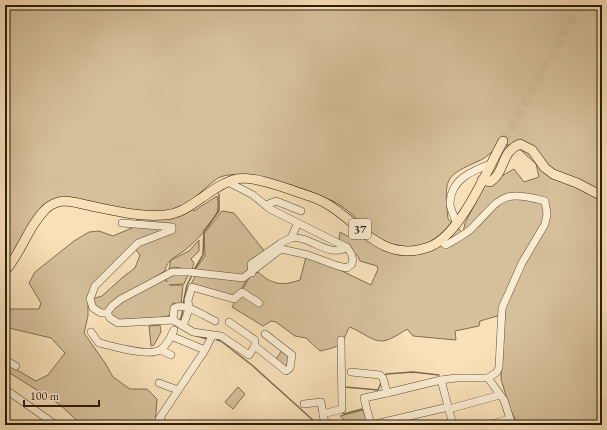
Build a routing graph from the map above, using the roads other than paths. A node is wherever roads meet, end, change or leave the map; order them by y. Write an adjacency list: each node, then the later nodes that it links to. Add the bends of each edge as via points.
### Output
1 (503, 141): 2 (main road, 37)
2 (490, 164): 3 (main road, 37); 9 (street, via 470,171 454,189 450,203)
3 (482, 180): 5 (main road, via 490,182 496,179 508,151 520,144 532,150 545,168 553,174); 9 (main road, 37)
4 (228, 182): 6 (street, via 253,195); 12 (main road, 37, via 248,179 324,202 372,240 394,250 416,250); 14 (main road, 37, via 185,210 166,215 138,215 72,202 58,202 39,217 15,260)
5 (602, 196)
6 (266, 206): 7 (street, via 276,201); 13 (street)
7 (301, 211)
8 (122, 223): 18 (street, via 172,227 172,230 138,244 95,286 90,299 92,308)
9 (457, 224): 12 (main road, 37)
10 (296, 227): 11 (street)
11 (291, 238): 13 (street, via 299,237 333,251 342,251); 15 (street, via 251,264)
12 (440, 240): 34 (street, via 446,245 471,229 492,205 506,196 525,196 545,201 545,224 522,263 502,308 499,366 497,372)
13 (347, 247): 15 (street, via 354,258 347,268 308,254 281,249)
14 (5, 271)
15 (252, 273): 18 (street, via 243,278 177,270 121,299)
16 (259, 303): 17 (street, via 242,292 234,299 192,287)
17 (188, 308): 19 (street, via 174,308); 20 (street); 22 (street)
18 (107, 313): 19 (street, via 118,323)
19 (172, 320): 22 (street)
20 (215, 321)
21 (229, 322): 27 (street, via 255,340)
22 (183, 326): 25 (street, via 194,332)
23 (91, 332): 28 (street, via 99,343 151,353)
24 (265, 334): 27 (street, via 292,355 290,368 286,371)
25 (212, 336): 27 (street, via 221,336 249,355); 29 (street)
26 (341, 340): 43 (street, via 342,409)
27 (255, 346)
28 (161, 350): 29 (street, via 172,333); 30 (street)
29 (205, 350): 37 (street)
30 (171, 355)
31 (5, 360): 32 (street)
32 (16, 366)
33 (351, 372): 39 (street, via 380,375)
34 (488, 378): 35 (street); 40 (street)
35 (441, 380): 39 (street); 42 (street)
36 (159, 383): 37 (street)
37 (178, 390): 45 (street)
38 (6, 392): 48 (street)
39 (387, 393): 50 (street, via 364,398)
40 (500, 395): 42 (street); 46 (street)
41 (304, 404): 43 (street, via 321,402)
42 (448, 408): 50 (street); 51 (street)
43 (325, 421)
44 (5, 422): 47 (street)
45 (159, 422): 49 (street)
46 (511, 422): 52 (street)
47 (10, 425)
48 (56, 425)
49 (166, 425)
50 (371, 425)
51 (453, 425)
52 (488, 425)

